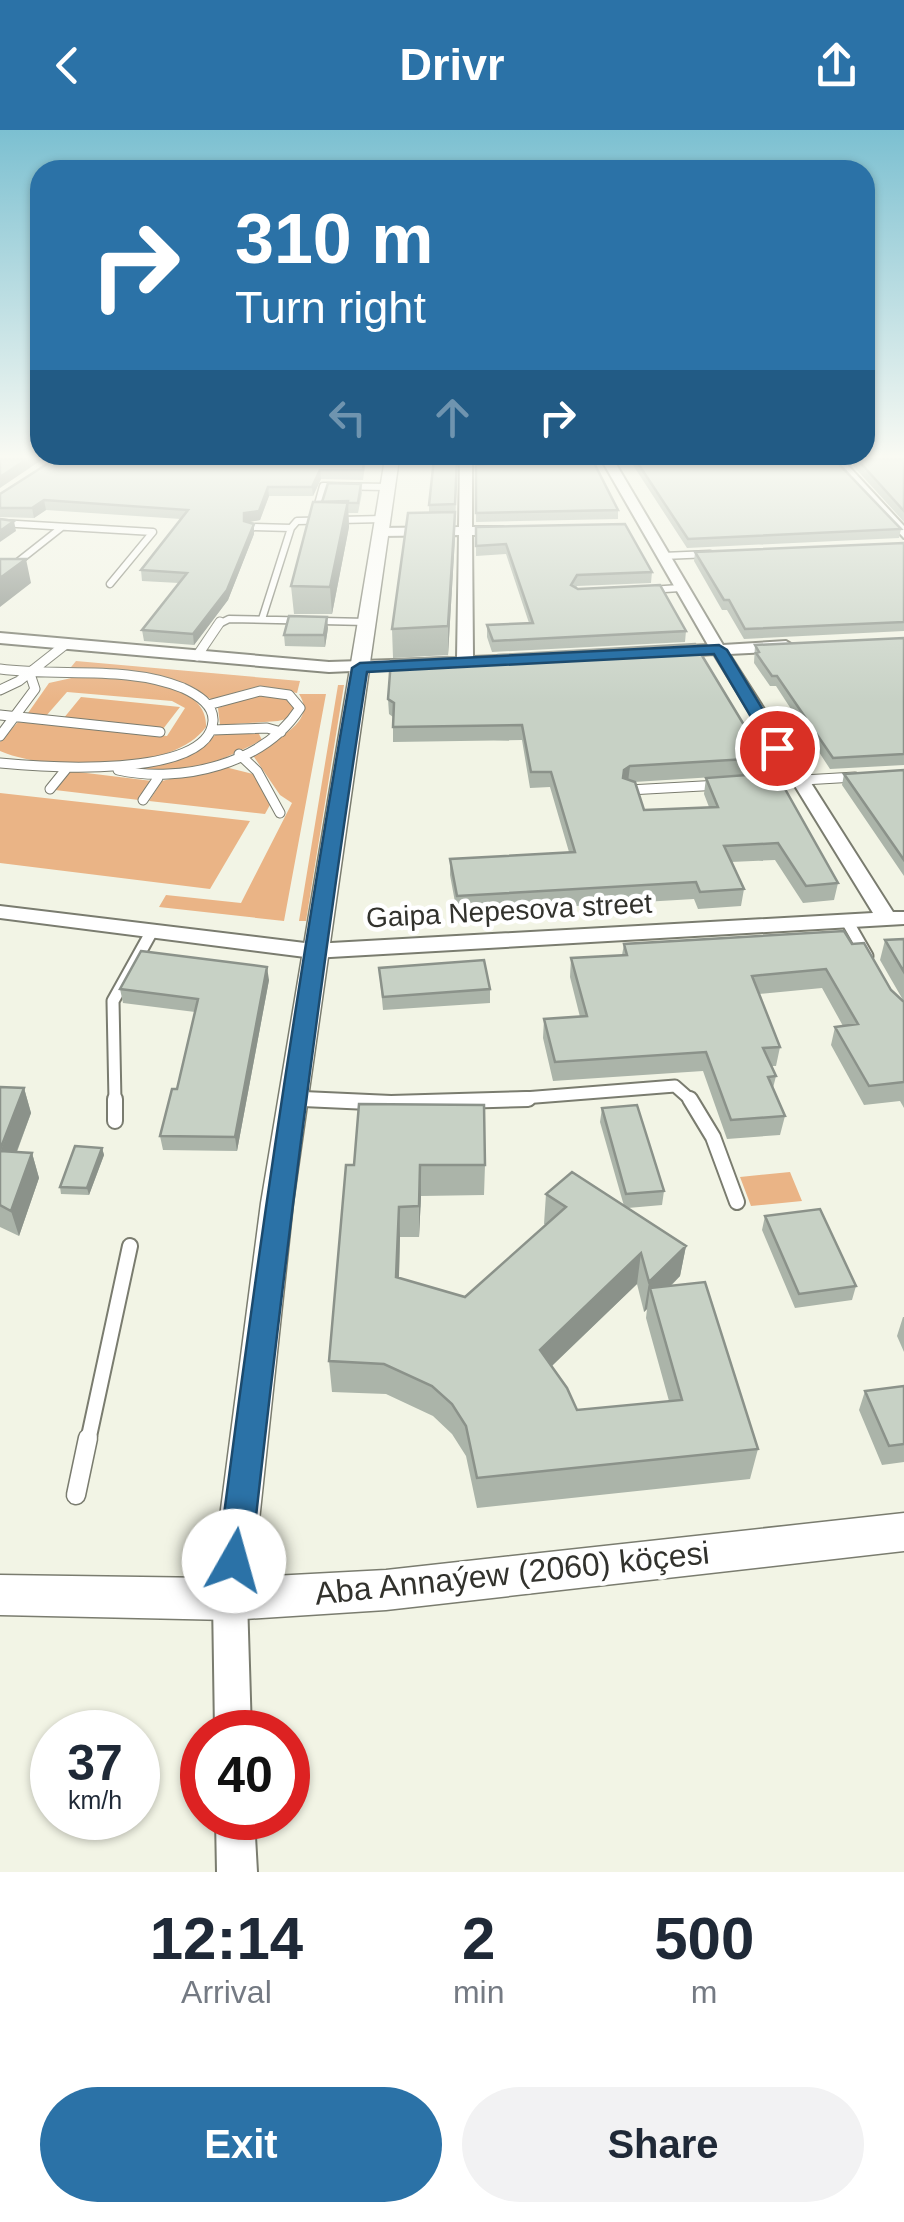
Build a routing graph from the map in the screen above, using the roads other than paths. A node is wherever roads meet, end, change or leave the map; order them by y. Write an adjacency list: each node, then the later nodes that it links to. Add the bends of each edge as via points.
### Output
1 (45, 540): 9 (lane)
2 (145, 540): 10 (lane)
3 (286, 540): 13 (lane)
4 (380, 540): 14 (street)
5 (464, 540): 22 (street)
6 (650, 540): 8 (street)
7 (719, 554): 8 (lane)
8 (663, 556): 11 (street)
9 (0, 576)
10 (110, 584)
11 (680, 588): 12 (lane); 18 (street)
12 (646, 590)
13 (262, 619): 14 (lane); 20 (lane, via 218,623)
14 (367, 622): 23 (street)
15 (0, 638): 16 (street)
16 (66, 644): 20 (street); 25 (lane)
17 (812, 644): 18 (street)
18 (719, 650): 19 (street); 40 (street)
19 (641, 654)
20 (197, 656): 23 (street)
21 (543, 659): 22 (street)
22 (465, 663): 23 (street)
23 (360, 668): 51 (street)
24 (0, 669): 25 (lane)
25 (30, 674): 26 (lane); 27 (lane, via 142,676 187,690); 29 (lane, via 36,689)
26 (0, 687)
27 (208, 705): 30 (lane); 32 (lane, via 260,691 290,694 300,708)
28 (0, 716): 29 (lane)
29 (16, 717): 31 (lane); 33 (lane)
30 (212, 730): 32 (lane); 37 (lane, via 187,750)
31 (160, 732)
32 (281, 732): 34 (lane)
33 (0, 736)
34 (240, 754): 39 (lane); 46 (lane)
35 (0, 763): 36 (lane)
36 (66, 768): 37 (lane); 43 (lane)
37 (114, 768): 39 (lane)
38 (873, 775): 40 (lane)
39 (158, 778): 45 (lane)
40 (796, 780): 41 (lane); 48 (street)
41 (759, 782)
42 (741, 783): 44 (lane)
43 (50, 789)
44 (630, 790)
45 (143, 800)
46 (280, 813)
47 (0, 912): 50 (street, Gaipa Nepesova street)
48 (895, 919): 49 (street, Gaipa Nepesova street)
49 (847, 922): 51 (street, Gaipa Nepesova street); 52 (lane)
50 (152, 931): 51 (street, Gaipa Nepesova street); 54 (lane, via 113,1002)
51 (313, 951): 53 (street)
52 (875, 971)
53 (292, 1097): 55 (lane, via 381,1104 674,1086 688,1092 702,1115); 60 (street)
54 (115, 1121)
55 (737, 1202)
56 (130, 1246): 57 (lane)
57 (76, 1495)
58 (904, 1532): 60 (street, Aba Annaýew (2060) köçesi, via 386,1590)
59 (0, 1595): 60 (street, Aba Annaýew (2060) köçesi)
60 (230, 1599): 61 (street)
61 (233, 1710)
62 (236, 1840): 63 (street)
63 (237, 1872)

